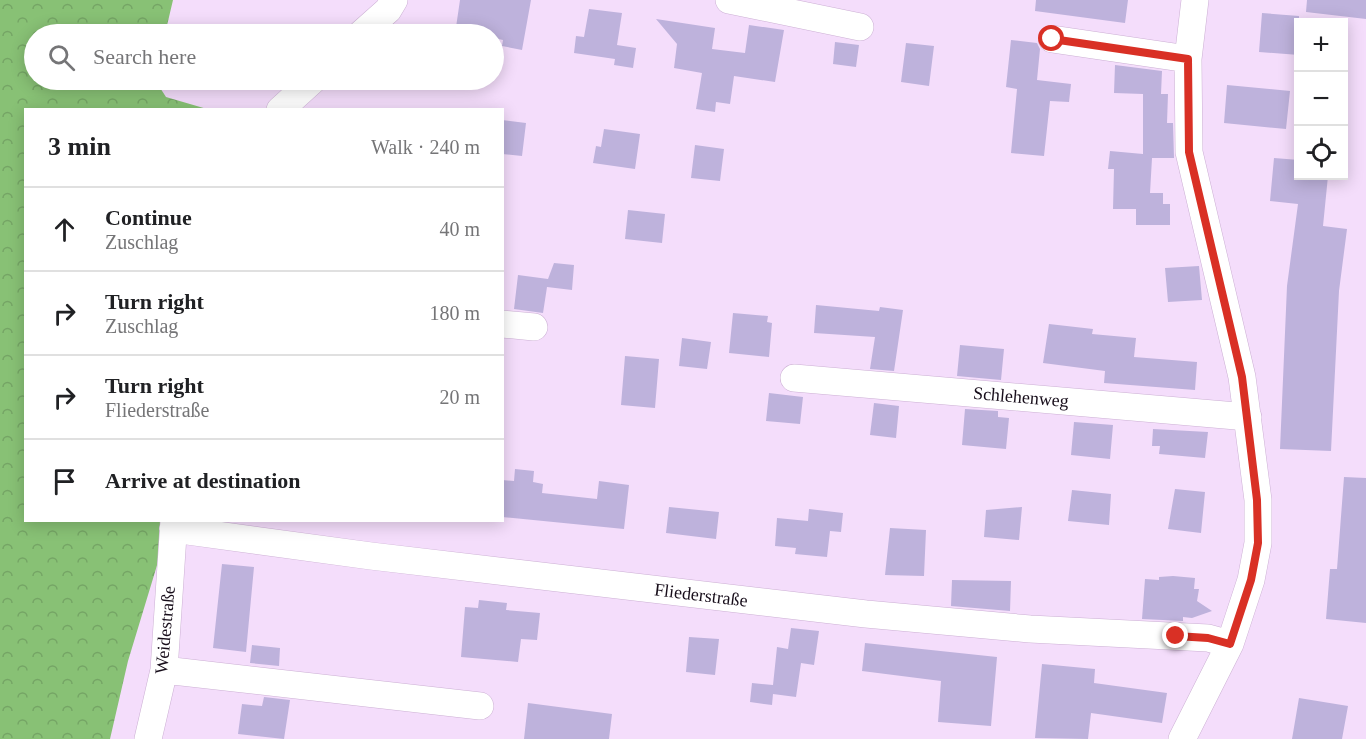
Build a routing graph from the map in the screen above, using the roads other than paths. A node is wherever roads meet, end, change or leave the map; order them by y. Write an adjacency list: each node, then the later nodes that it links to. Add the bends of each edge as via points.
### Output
1 (394, 0): 4 (street)
2 (729, 0): 5 (street)
3 (1195, 0): 7 (street)
4 (372, 24)
5 (860, 27)
6 (1052, 39): 7 (street)
7 (1188, 59): 13 (street, via 1189,152 1219,271)
8 (302, 90): 9 (street)
9 (282, 108)
10 (504, 324): 11 (street)
11 (534, 327)
12 (794, 378): 13 (street, Schlehenweg)
13 (1248, 417): 15 (street, via 1258,543 1251,580)
14 (174, 525): 15 (street, Fliederstraße, via 371,556 866,614 1030,629 1208,638); 16 (street, Weidestraße)
15 (1230, 644): 19 (street)
16 (164, 670): 17 (street); 18 (street, Weidestraße)
17 (480, 706)
18 (148, 739)
19 (1182, 739)

